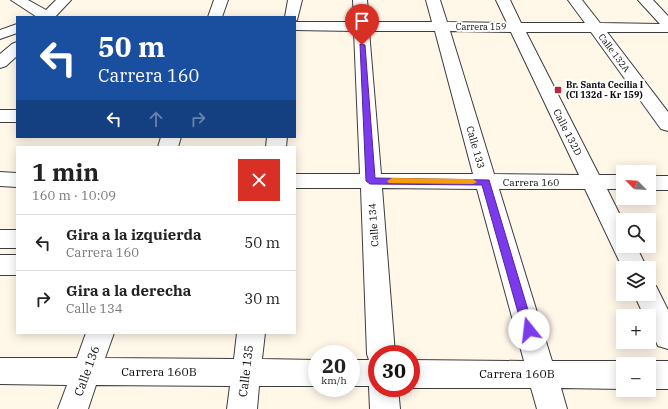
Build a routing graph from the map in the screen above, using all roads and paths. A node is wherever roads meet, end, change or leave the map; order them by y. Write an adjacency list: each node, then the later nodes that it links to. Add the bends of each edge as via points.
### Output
1 (18, 0): 10 (street)
2 (64, 0): 11 (street)
3 (221, 0): 12 (street)
4 (295, 0): 13 (street)
5 (360, 0): 16 (street, Calle 134)
6 (434, 0): 17 (street, Calle 133)
7 (502, 0): 19 (street, Calle 132D)
8 (575, 0): 20 (street, Calle 132A)
9 (645, 0): 14 (street)
10 (45, 16)
11 (48, 16)
12 (215, 16)
13 (292, 16)
14 (668, 24)
15 (296, 26): 16 (street, Carrera 159)
16 (361, 26): 17 (street, Carrera 159); 32 (street, Calle 134)
17 (441, 27): 19 (street, Carrera 159); 33 (street, Calle 133)
18 (16, 28): 22 (street)
19 (516, 28): 20 (street, Carrera 159); 34 (street, Calle 132D)
20 (595, 28): 21 (street, Carrera 159); 28 (street, Calle 132A)
21 (668, 28)
22 (0, 35)
23 (16, 48): 24 (street)
24 (0, 64): 25 (street)
25 (16, 65)
26 (0, 116): 27 (street)
27 (16, 116)
28 (668, 125)
29 (0, 180): 30 (street)
30 (16, 180)
31 (296, 181): 32 (street, Carrera 160)
32 (370, 181): 33 (street, Carrera 160); 47 (street, Calle 134)
33 (486, 182): 34 (street, Carrera 160); 53 (street, Calle 133)
34 (593, 182): 35 (street, Carrera 160); 38 (street, Calle 132D)
35 (616, 182)
36 (656, 183): 37 (street)
37 (668, 183)
38 (616, 229)
39 (0, 239): 40 (street)
40 (16, 239)
41 (0, 265): 42 (street)
42 (16, 265)
43 (650, 301): 46 (street)
44 (100, 334): 49 (street, Calle 136)
45 (251, 334): 50 (street, Calle 135)
46 (668, 337)
47 (380, 345)
48 (0, 371): 49 (street, Carrera 160B)
49 (86, 372): 50 (street, Carrera 160B); 58 (street, Calle 136)
50 (246, 373): 51 (street, Carrera 160B); 59 (street, Calle 135)
51 (308, 373)
52 (420, 374): 53 (street, Carrera 160B)
53 (542, 374): 54 (street, Carrera 160B); 61 (street, Calle 133)
54 (616, 375)
55 (656, 375): 56 (street)
56 (668, 375)
57 (384, 397): 60 (street)
58 (73, 409)
59 (242, 409)
60 (385, 409)
61 (552, 409)

